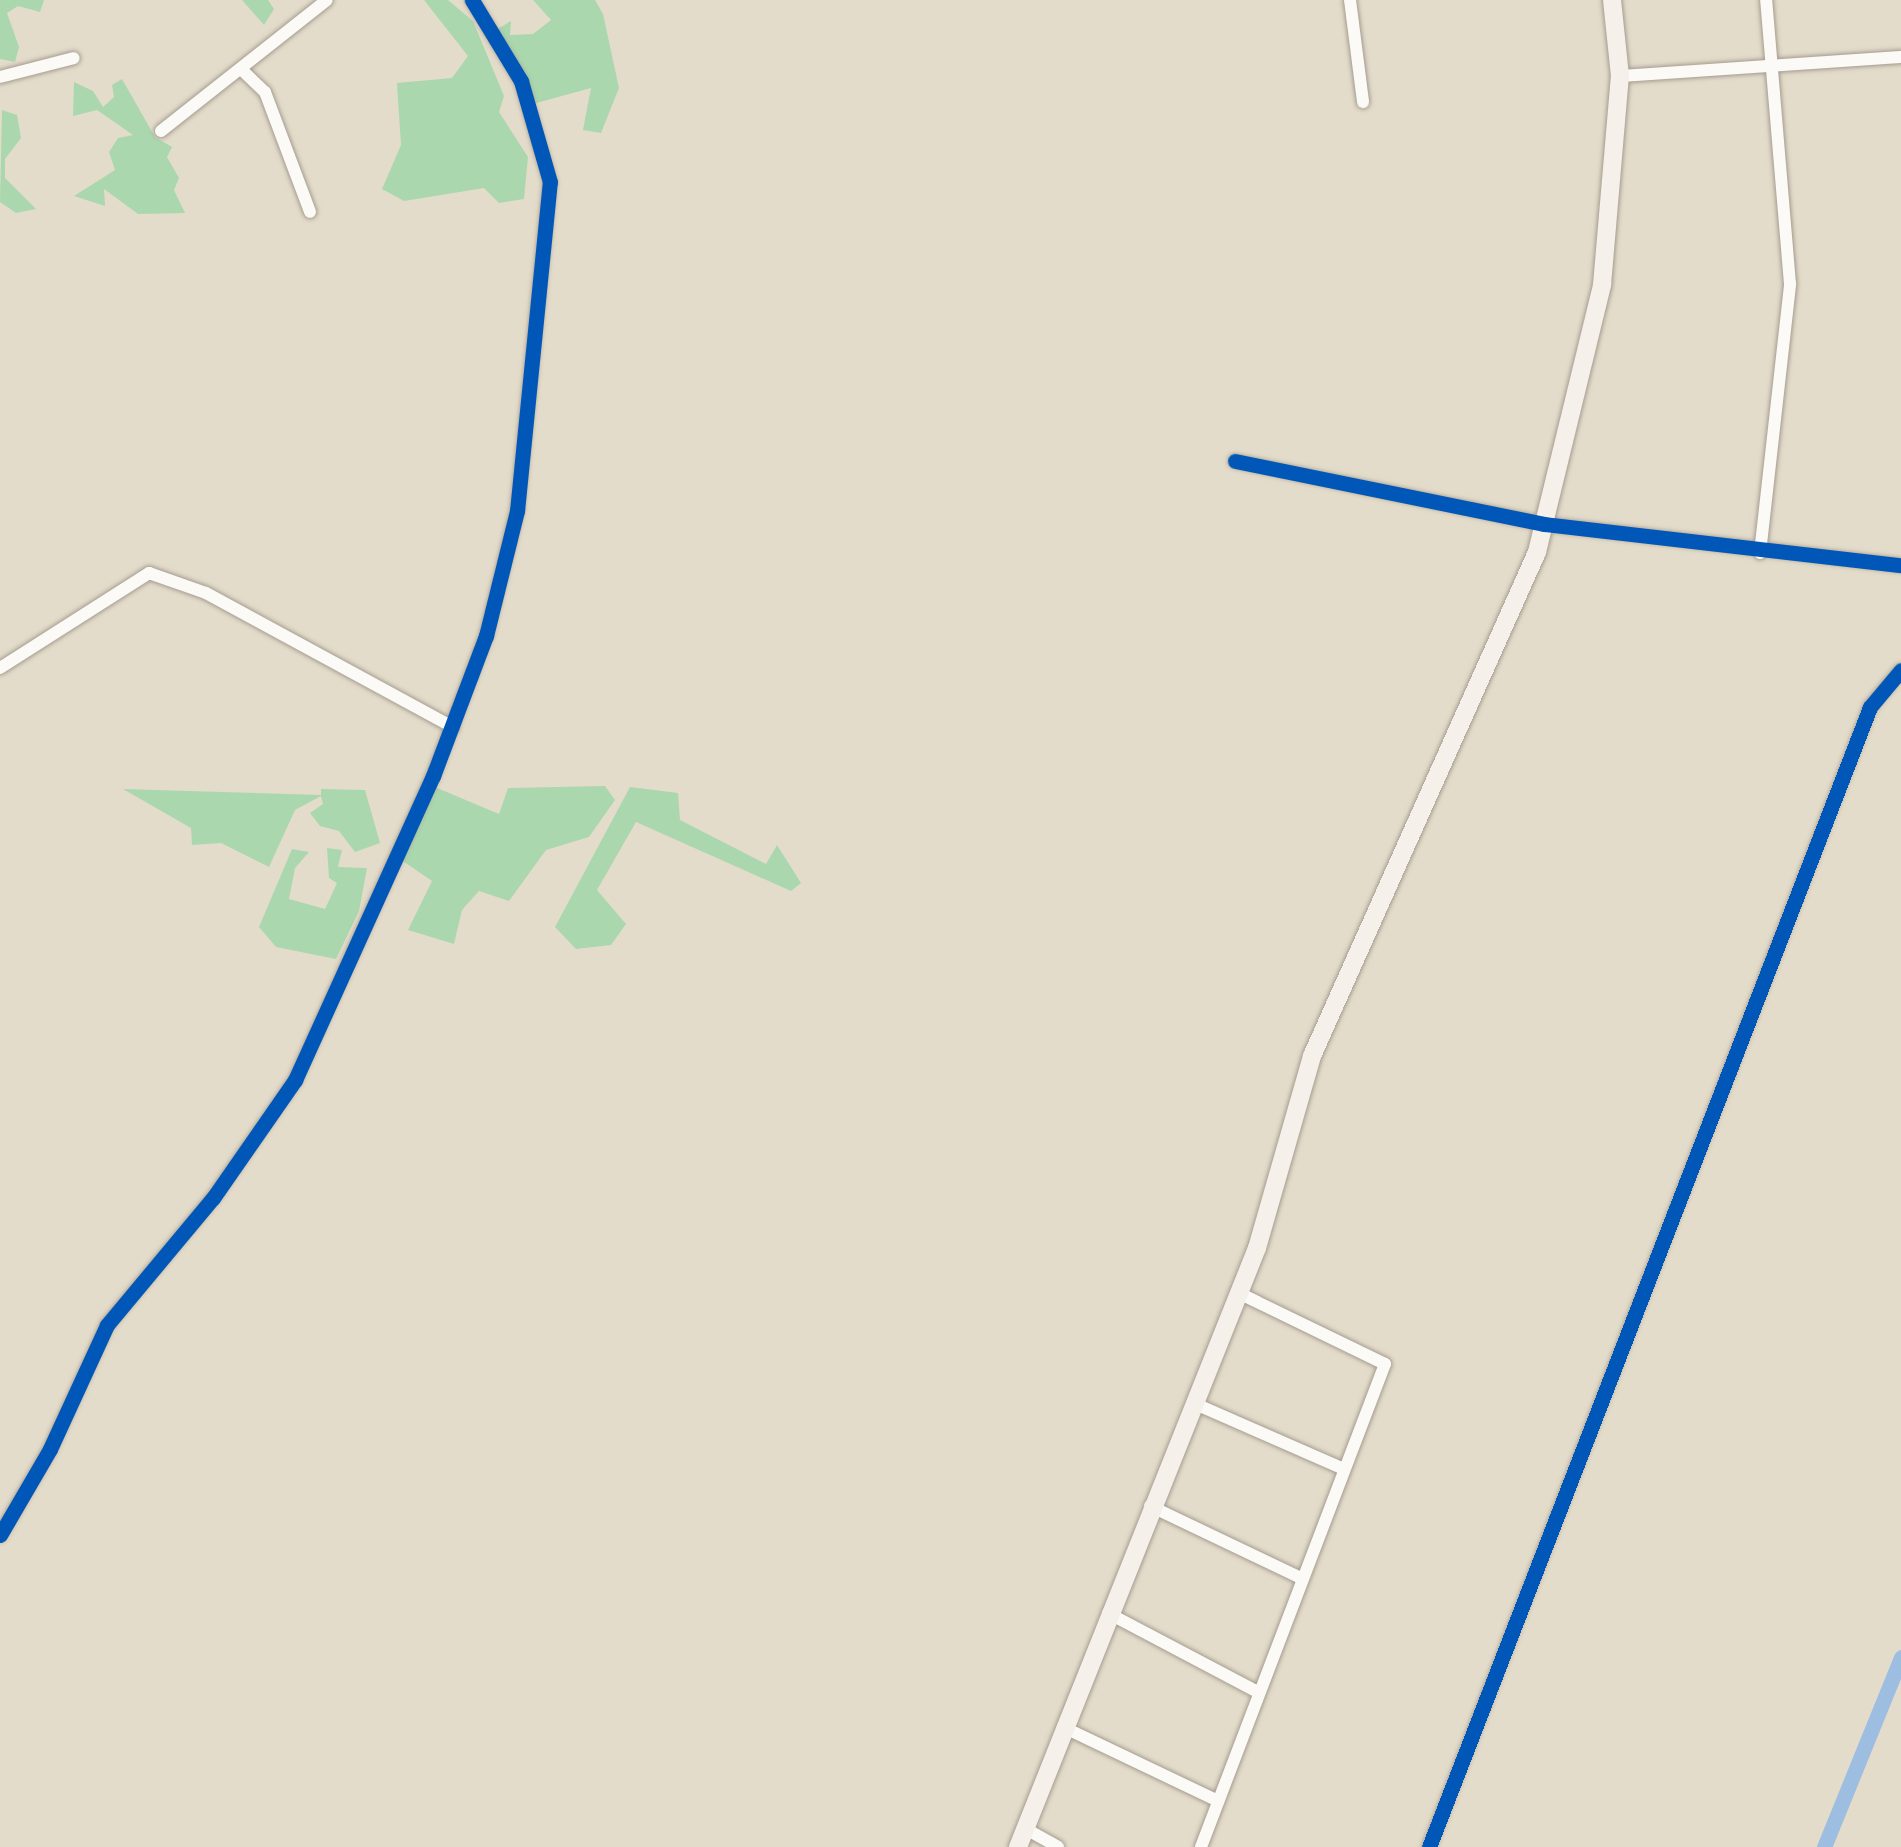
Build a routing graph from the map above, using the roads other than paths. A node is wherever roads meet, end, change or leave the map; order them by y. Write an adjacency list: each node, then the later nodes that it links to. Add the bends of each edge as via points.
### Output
1 (327, 0): 9 (street)
2 (472, 0): 21 (street, via 520,81 546,166 550,212 517,511 492,617)
3 (1350, 0): 12 (street)
4 (1612, 0): 11 (main road)
5 (1766, 0): 8 (street)
6 (1901, 57): 8 (street)
7 (74, 58): 10 (street)
8 (1773, 66): 11 (street); 17 (street, via 1790,284)
9 (242, 70): 13 (street); 14 (street, via 264,92)
10 (0, 76)
11 (1620, 76): 16 (main road, via 1602,286)
12 (1363, 102)
13 (160, 130)
14 (310, 212)
15 (1236, 460): 16 (street)
16 (1544, 524): 17 (street); 22 (main road, via 1312,1056)
17 (1760, 553): 18 (street)
18 (1901, 565)
19 (0, 668): 21 (street, via 149,573 206,594)
20 (1901, 670): 36 (street, via 1864,724)
21 (453, 727): 26 (street, via 328,1018 276,1115 106,1324 50,1449)
22 (1239, 1293): 23 (main road); 24 (street, via 1385,1364)
23 (1193, 1402): 24 (street); 25 (main road)
24 (1342, 1468): 27 (street)
25 (1150, 1506): 27 (street); 28 (main road)
26 (0, 1535)
27 (1299, 1578): 29 (street)
28 (1108, 1613): 29 (street); 30 (main road)
29 (1258, 1692): 31 (street)
30 (1064, 1727): 31 (street); 32 (main road)
31 (1218, 1801): 35 (street)
32 (1024, 1828): 33 (main road); 34 (street)
33 (1018, 1847)
34 (1058, 1847)
35 (1201, 1847)
36 (1429, 1847)

